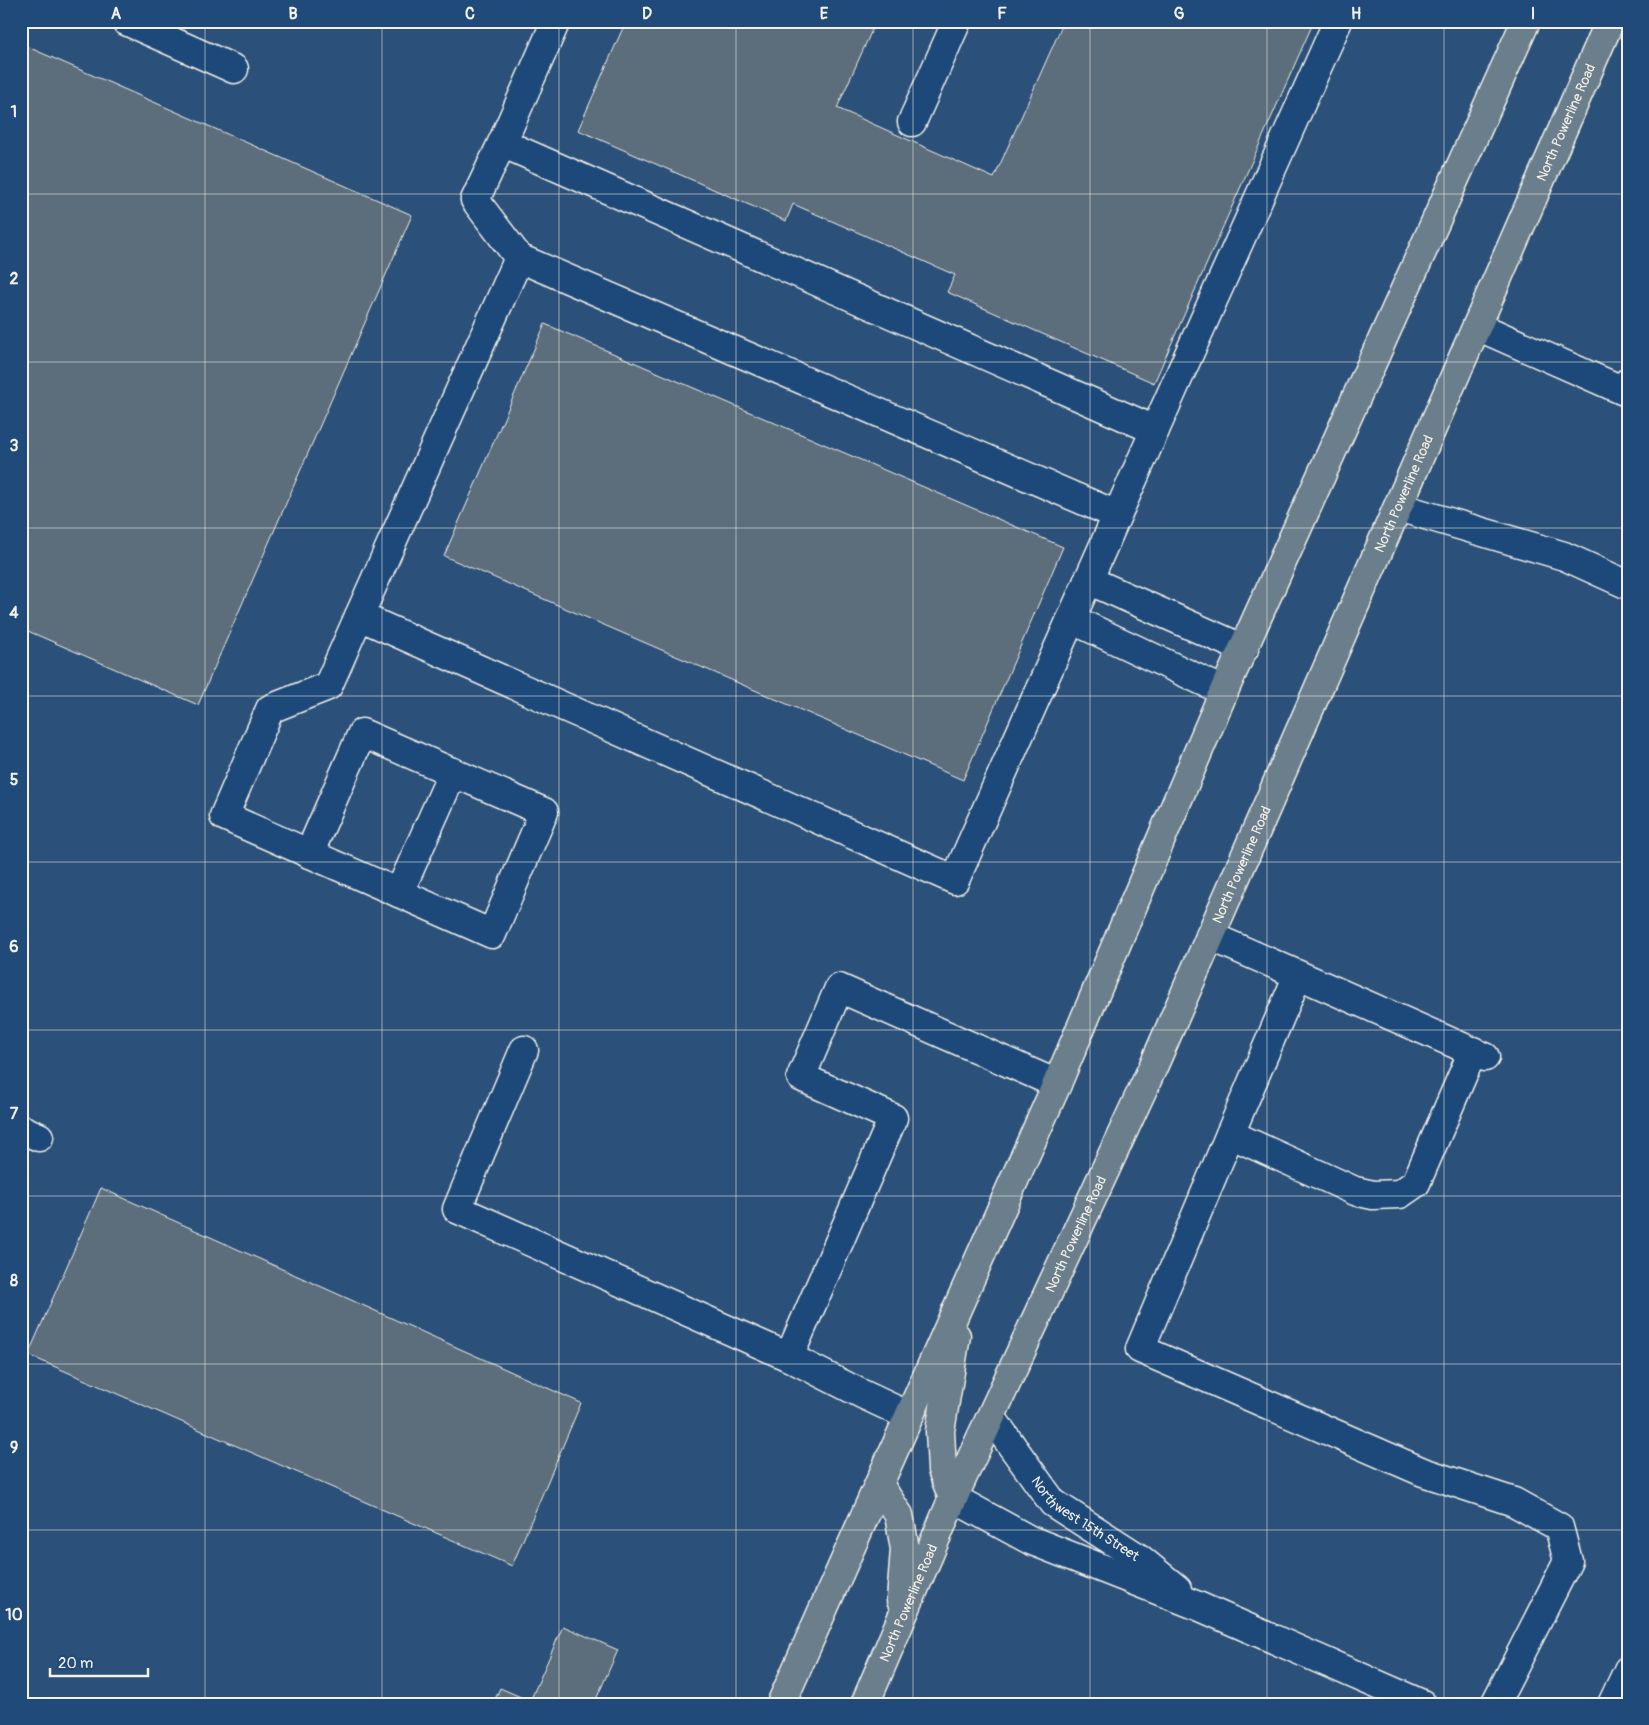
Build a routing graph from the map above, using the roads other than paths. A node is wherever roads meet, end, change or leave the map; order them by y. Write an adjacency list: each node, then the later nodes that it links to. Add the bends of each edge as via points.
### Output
1 (126, 21): 7 (street)
2 (556, 21): 9 (street)
3 (957, 21): 8 (street)
4 (1338, 21): 13 (street)
5 (1526, 21): 20 (main road)
6 (1610, 21): 11 (main road, North Powerline Road)
7 (234, 69)
8 (912, 122)
9 (502, 143): 10 (street, via 475,200); 13 (street)
10 (519, 258): 15 (street); 18 (street)
11 (1477, 326): 12 (street); 14 (main road, North Powerline Road)
12 (1626, 392)
13 (1155, 430): 15 (street)
14 (1398, 507): 17 (street, via 1564,556); 25 (main road, North Powerline Road)
15 (1117, 515): 16 (street)
16 (1088, 580): 19 (street); 20 (street)
17 (1628, 585)
18 (359, 616): 19 (street, via 955,880); 23 (street, via 328,686 270,709 224,816)
19 (1071, 619): 21 (street)
20 (1244, 649): 21 (main road)
21 (1224, 691): 28 (main road)
22 (452, 772): 23 (street, via 362,734); 24 (street); 24 (street, via 544,812 492,934)
23 (309, 854): 24 (street)
24 (399, 893)
25 (1210, 936): 26 (street); 33 (main road, North Powerline Road)
26 (1298, 975): 29 (street); 29 (street, via 1479,1054 1416,1184 1400,1194 1373,1195 1355,1191)
27 (524, 1050): 31 (street, via 457,1209)
28 (1057, 1084): 30 (main road); 31 (street, via 839,988 801,1077 893,1118)
29 (1230, 1134): 43 (street, via 1140,1349 1423,1472 1514,1502 1559,1527 1568,1561)
30 (961, 1300): 32 (main road); 35 (main road, via 940,1431 942,1470)
31 (789, 1357): 32 (street)
32 (910, 1416): 34 (main road)
33 (991, 1417): 35 (main road, North Powerline Road); 36 (street, Northwest 15th Street, via 1052,1503 1138,1558)
34 (879, 1485): 37 (main road, via 899,1515 905,1549); 40 (main road)
35 (952, 1498): 36 (street, Northwest 15th Street, via 1030,1540); 37 (main road, North Powerline Road)
36 (1198, 1606): 39 (street, Northwest 15th Street)
37 (900, 1622): 41 (main road, North Powerline Road)
38 (1628, 1670): 44 (street)
39 (1388, 1697): 42 (street, Northwest 15th Street)
40 (781, 1704)
41 (864, 1704)
42 (1422, 1704)
43 (1495, 1704)
44 (1612, 1704)

